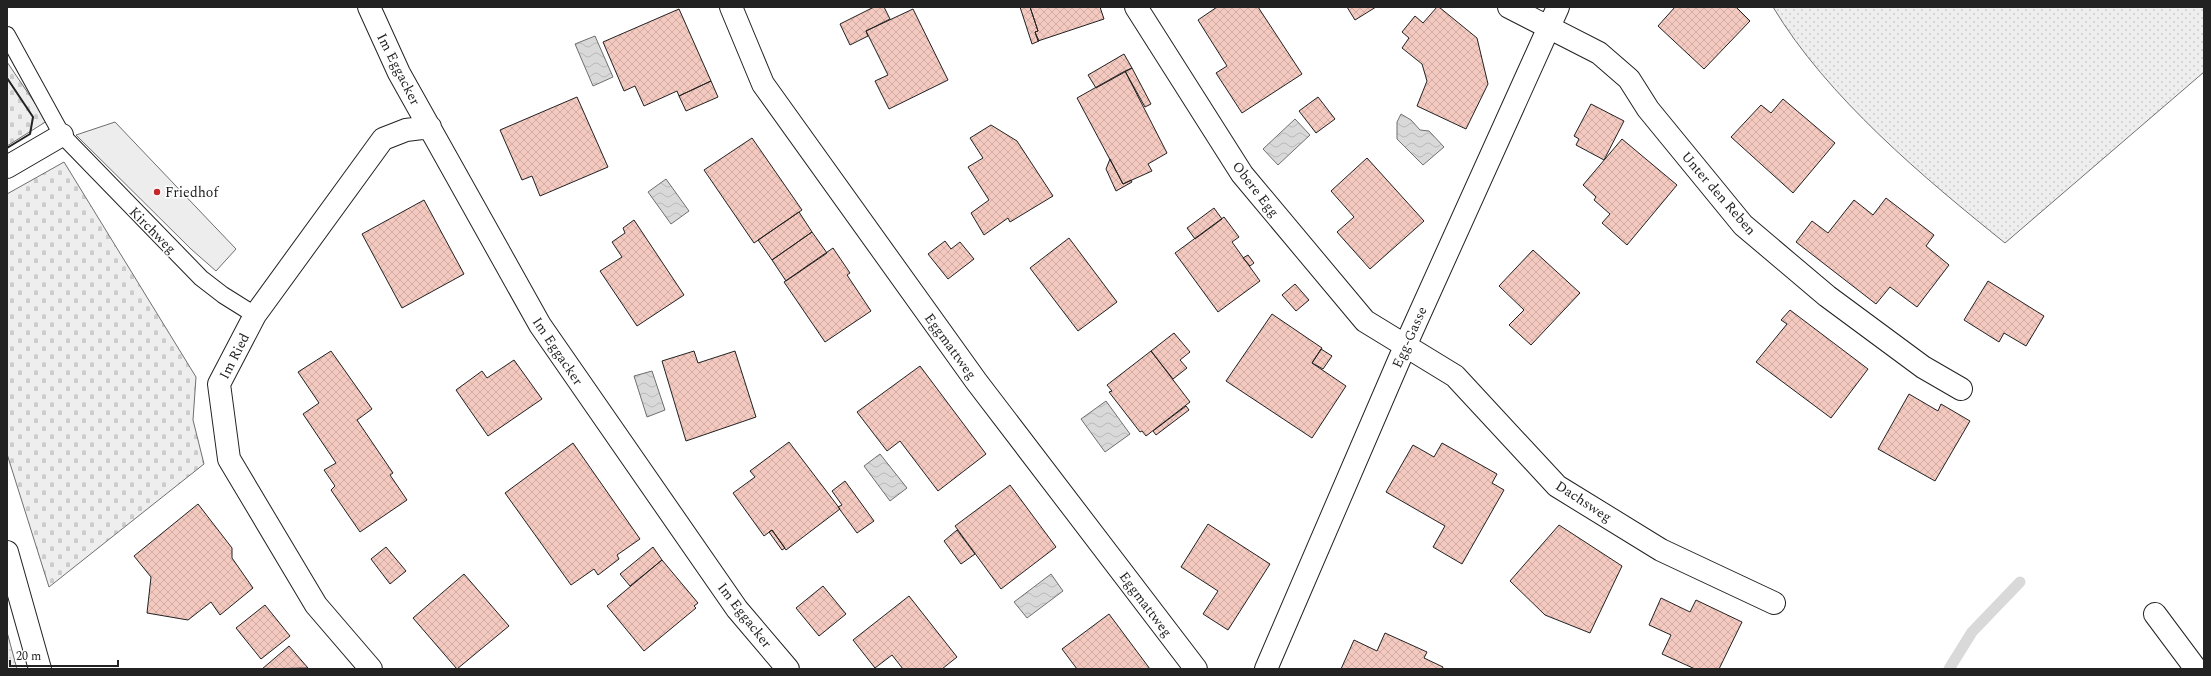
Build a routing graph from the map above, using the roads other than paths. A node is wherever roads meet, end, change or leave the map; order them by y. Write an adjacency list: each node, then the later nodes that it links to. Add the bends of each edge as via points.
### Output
1 (369, 7): 8 (street, Im Eggacker, via 399,73)
2 (731, 7): 20 (street, Eggmattweg, via 763,84 976,380)
3 (1136, 7): 12 (street, Obere Egg, via 1242,174 1365,321)
4 (1510, 7): 6 (street, Unter den Reben)
5 (1558, 7): 6 (street, Egg-Gasse)
6 (1549, 27): 12 (street, Egg-Gasse); 13 (street, Unter den Reben, via 1599,53 1629,79 1648,109 1743,225 1827,296 1924,367)
7 (7, 35): 9 (lane, Kirchweg)
8 (430, 127): 11 (street, Im Ried, via 406,130 383,139); 19 (street, Im Eggacker, via 540,325 737,609)
9 (62, 135): 10 (street); 11 (lane, Kirchweg, via 201,278)
10 (7, 167)
11 (254, 315): 18 (street, Im Ried, via 219,384 229,459 316,605)
12 (1406, 344): 15 (street, Dachsweg, via 1456,376 1557,486 1661,550); 21 (street, Egg-Gasse)
13 (1961, 389)
14 (7, 552): 17 (street)
15 (1774, 603)
16 (2155, 614): 22 (street)
17 (40, 669)
18 (371, 669)
19 (788, 669)
20 (1196, 669)
21 (1266, 669)
22 (2196, 669)

